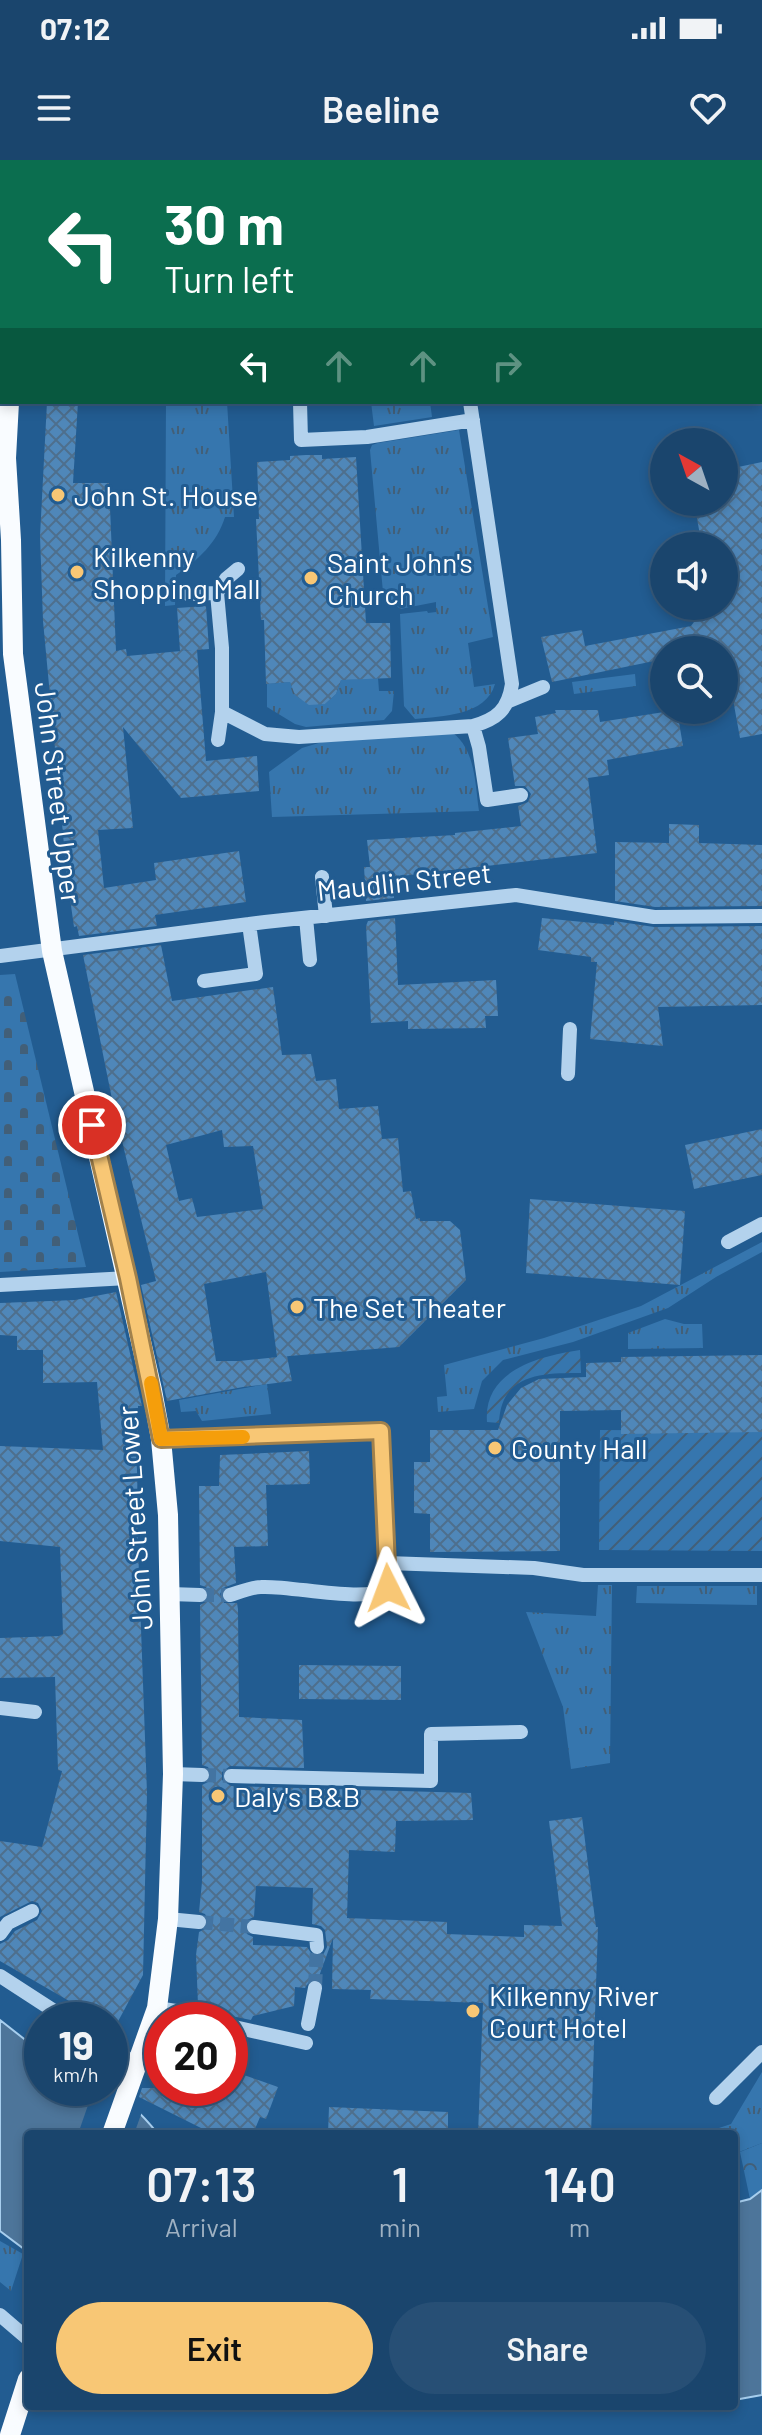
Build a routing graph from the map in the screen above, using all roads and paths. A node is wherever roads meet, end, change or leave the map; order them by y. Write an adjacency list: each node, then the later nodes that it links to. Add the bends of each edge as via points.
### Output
1 (9, 404): 5 (main road, John Street Upper)
2 (300, 404): 4 (street, via 301,440 367,437)
3 (470, 404): 4 (street)
4 (473, 420): 11 (street)
5 (5, 518): 7 (main road, John Street Upper)
6 (238, 569): 8 (street)
7 (5, 575): 23 (main road, John Street Upper)
8 (217, 593): 9 (street); 14 (street)
9 (188, 594)
10 (517, 610): 11 (street)
11 (501, 611): 13 (street, via 512,684)
12 (543, 687): 13 (street)
13 (509, 701): 15 (street, via 491,721)
14 (222, 712): 15 (street, via 265,734 299,737); 16 (street)
15 (473, 726): 17 (street, via 487,800)
16 (218, 740)
17 (521, 795)
18 (322, 877): 19 (street)
19 (326, 916): 20 (street, Maudlin Street, via 516,895 654,917); 21 (street, Maudlin Street)
20 (762, 916)
21 (306, 918): 22 (street, Maudlin Street); 25 (street)
22 (249, 924): 23 (street, Maudlin Street); 26 (street, via 256,974)
23 (52, 951): 24 (street, Maudlin Street); 31 (main road, John Street Lower)
24 (0, 956)
25 (310, 960)
26 (204, 981)
27 (570, 1029): 28 (street)
28 (568, 1074)
29 (762, 1224): 30 (street)
30 (728, 1242)
31 (128, 1278): 32 (street); 33 (main road, John Street Lower)
32 (0, 1285)
33 (161, 1439): 34 (street, via 381,1431); 36 (main road, John Street Lower)
34 (387, 1563): 35 (street, via 583,1575); 38 (street, via 388,1588 381,1593 258,1586)
35 (762, 1575)
36 (170, 1594): 37 (street); 42 (main road, John Street Lower)
37 (200, 1595)
38 (230, 1595)
39 (0, 1708): 40 (street)
40 (35, 1712)
41 (521, 1732): 44 (street, via 431,1734 431,1781)
42 (173, 1774): 43 (street); 46 (main road, John Street Lower)
43 (202, 1775)
44 (231, 1776)
45 (32, 1911): 49 (street, via 8,1923)
46 (168, 1919): 47 (street); 54 (main road, John Street Lower)
47 (199, 1922)
48 (254, 1927): 50 (street)
49 (0, 1934)
50 (316, 1941)
51 (0, 1976): 53 (street)
52 (315, 1988): 55 (street)
53 (40, 2002)
54 (158, 2002)
55 (308, 2024)
56 (248, 2030): 58 (street)
57 (144, 2043): 61 (main road, John Street Lower)
58 (306, 2043)
59 (762, 2052): 62 (street)
60 (128, 2059): 61 (street)
61 (136, 2064): 63 (main road, John Street Lower)
62 (716, 2098)
63 (113, 2130)
64 (0, 2315): 65 (street)
65 (24, 2336)
66 (24, 2391): 67 (main road)
67 (10, 2435)

